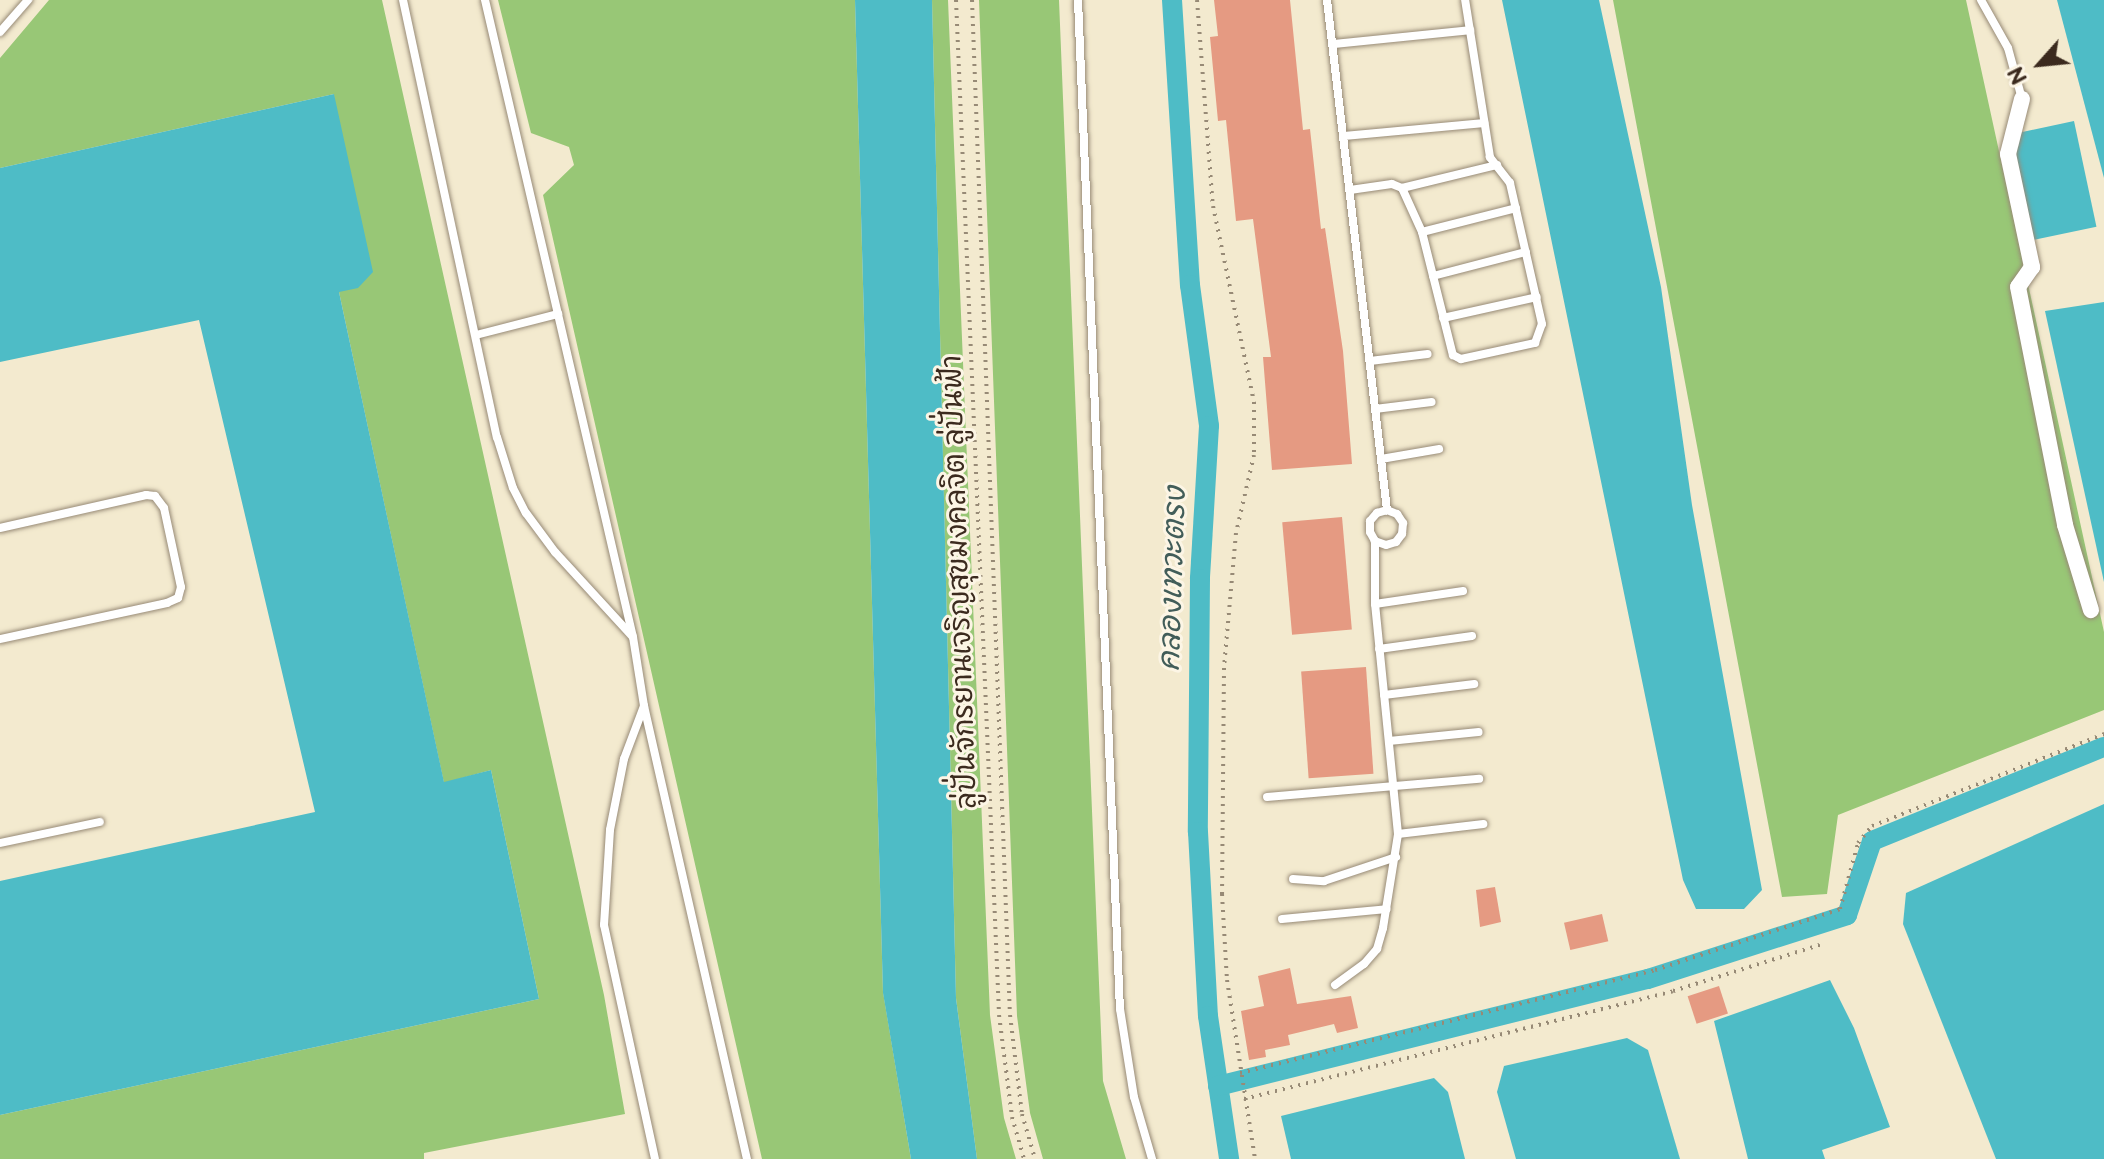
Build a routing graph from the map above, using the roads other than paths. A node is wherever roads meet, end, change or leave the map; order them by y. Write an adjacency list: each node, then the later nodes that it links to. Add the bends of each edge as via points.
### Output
1 (28, 0): 9 (lane)
2 (403, 0): 24 (lane)
3 (485, 0): 22 (lane)
4 (1078, 0): 60 (lane, via 1120,1009 1134,1097)
5 (1327, 0): 10 (lane)
6 (1465, 0): 8 (lane)
7 (1981, 0): 11 (lane, via 2008,48)
8 (1470, 30): 10 (lane); 12 (lane)
9 (0, 32)
10 (1333, 44): 13 (lane)
11 (2022, 99): 36 (street, via 2008,154 2032,267 2018,287 2065,525)
12 (1484, 123): 13 (lane); 14 (lane, via 1490,157)
13 (1344, 136): 16 (lane)
14 (1497, 165): 15 (lane); 17 (lane, via 1510,183)
15 (1402, 188): 16 (lane, via 1392,184); 18 (lane)
16 (1350, 190): 26 (lane)
17 (1516, 208): 18 (lane); 19 (lane)
18 (1422, 232): 20 (lane)
19 (1526, 252): 20 (lane); 21 (lane)
20 (1433, 276): 23 (lane)
21 (1537, 297): 23 (lane); 23 (lane, via 1542,324 1535,343 1461,359 1453,355)
22 (558, 314): 24 (lane); 38 (lane)
23 (1443, 318)
24 (476, 335): 38 (lane, via 513,488 555,552)
25 (1428, 354): 26 (lane)
26 (1370, 361): 28 (lane)
27 (1432, 402): 28 (lane)
28 (1375, 409): 30 (lane)
29 (1439, 449): 30 (lane)
30 (1381, 459): 31 (lane)
31 (1387, 510): 33 (lane, via 1370,521); 33 (lane, via 1403,523 1402,534 1386,545)
32 (0, 528): 39 (lane, via 155,496 164,508 181,587 178,598 167,603)
33 (1375, 541): 35 (lane)
34 (1463, 591): 35 (lane)
35 (1375, 604): 40 (lane)
36 (2091, 610)
37 (1472, 636): 40 (lane)
38 (633, 637): 43 (lane)
39 (0, 639)
40 (1379, 649): 42 (lane)
41 (1474, 684): 42 (lane)
42 (1384, 695): 45 (lane)
43 (644, 706): 58 (lane, via 624,759 610,830 604,925); 59 (lane)
44 (1479, 732): 45 (lane)
45 (1389, 741): 47 (lane)
46 (1479, 779): 47 (lane)
47 (1393, 787): 48 (lane); 51 (lane)
48 (1267, 797)
49 (100, 822): 52 (lane)
50 (1483, 824): 51 (lane)
51 (1398, 834): 53 (lane)
52 (0, 843)
53 (1396, 857): 54 (lane, via 1324,881); 55 (lane)
54 (1293, 879)
55 (1387, 909): 56 (lane); 57 (lane, via 1377,949)
56 (1282, 919)
57 (1335, 985)
58 (655, 1159)
59 (747, 1159)
60 (1152, 1159)

